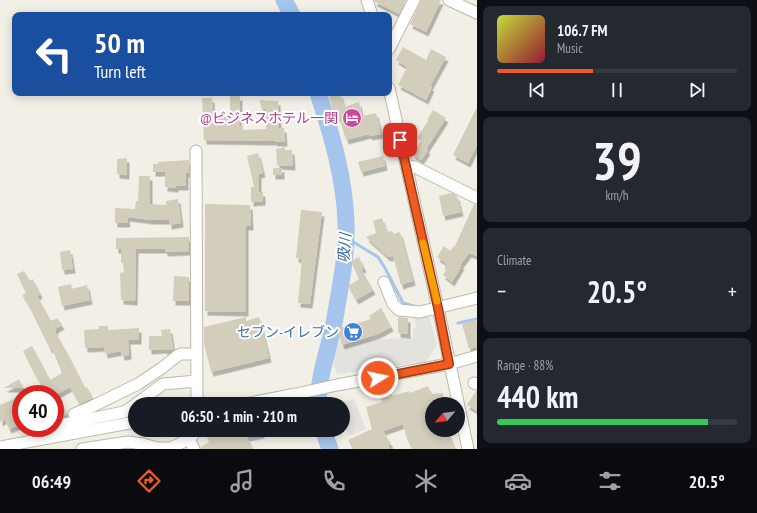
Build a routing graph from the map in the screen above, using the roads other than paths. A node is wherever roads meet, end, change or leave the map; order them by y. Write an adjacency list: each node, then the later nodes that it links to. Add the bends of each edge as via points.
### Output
1 (367, 0): 4 (street)
2 (414, 0): 6 (street)
3 (449, 0): 5 (street)
4 (371, 12)
5 (477, 13)
6 (392, 43)
7 (391, 96): 9 (street)
8 (196, 151): 14 (street)
9 (406, 166): 10 (street, via 415,167); 13 (street)
10 (477, 198)
11 (384, 282): 13 (street, via 393,304 399,310 420,312)
12 (477, 298): 13 (street)
13 (438, 308): 16 (street)
14 (197, 354): 17 (street); 22 (street, via 181,354 138,384)
15 (477, 356): 16 (street)
16 (449, 364): 20 (street); 28 (street)
17 (197, 382): 18 (street, via 163,384); 19 (street)
18 (145, 397)
19 (197, 397)
20 (281, 397)
21 (128, 409): 24 (street)
22 (74, 414)
23 (128, 423): 26 (street)
24 (64, 424)
25 (193, 439): 27 (street, via 171,448 128,442)
26 (0, 447)
27 (82, 449)
28 (468, 449)

